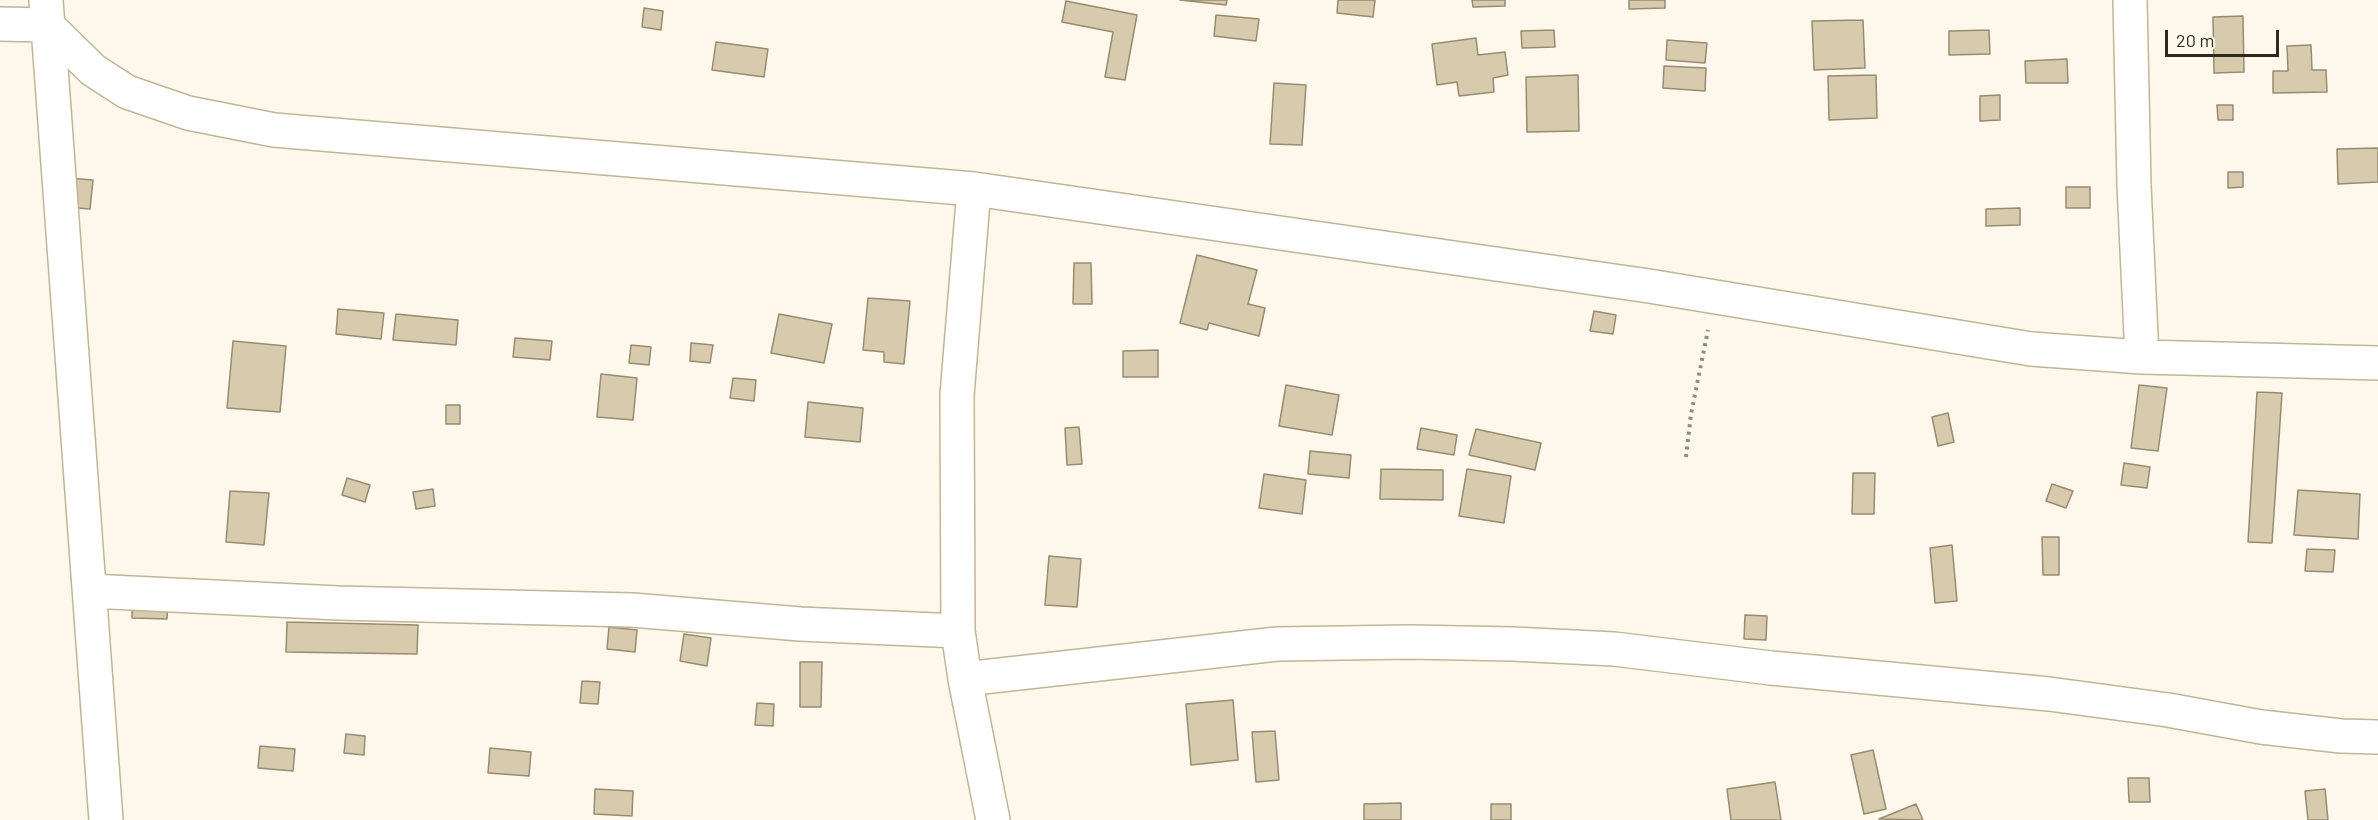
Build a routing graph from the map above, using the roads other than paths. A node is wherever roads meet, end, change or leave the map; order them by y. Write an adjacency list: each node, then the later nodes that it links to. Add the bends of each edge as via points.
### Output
1 (2130, 0): 5 (street)
2 (46, 12): 3 (street); 4 (street, via 93,70 127,92 188,113 274,130); 7 (street)
3 (0, 24)
4 (974, 189): 5 (street, via 1714,297 2031,349); 8 (street, via 957,395)
5 (2142, 357): 6 (street)
6 (2378, 363)
7 (90, 591): 8 (street, via 338,603 632,610 800,624); 11 (street)
8 (958, 631): 9 (street)
9 (965, 679): 10 (street, via 1277,644 1513,644 1614,649 2049,694 2261,727); 12 (street)
10 (2378, 737)
11 (106, 820)
12 (993, 820)

